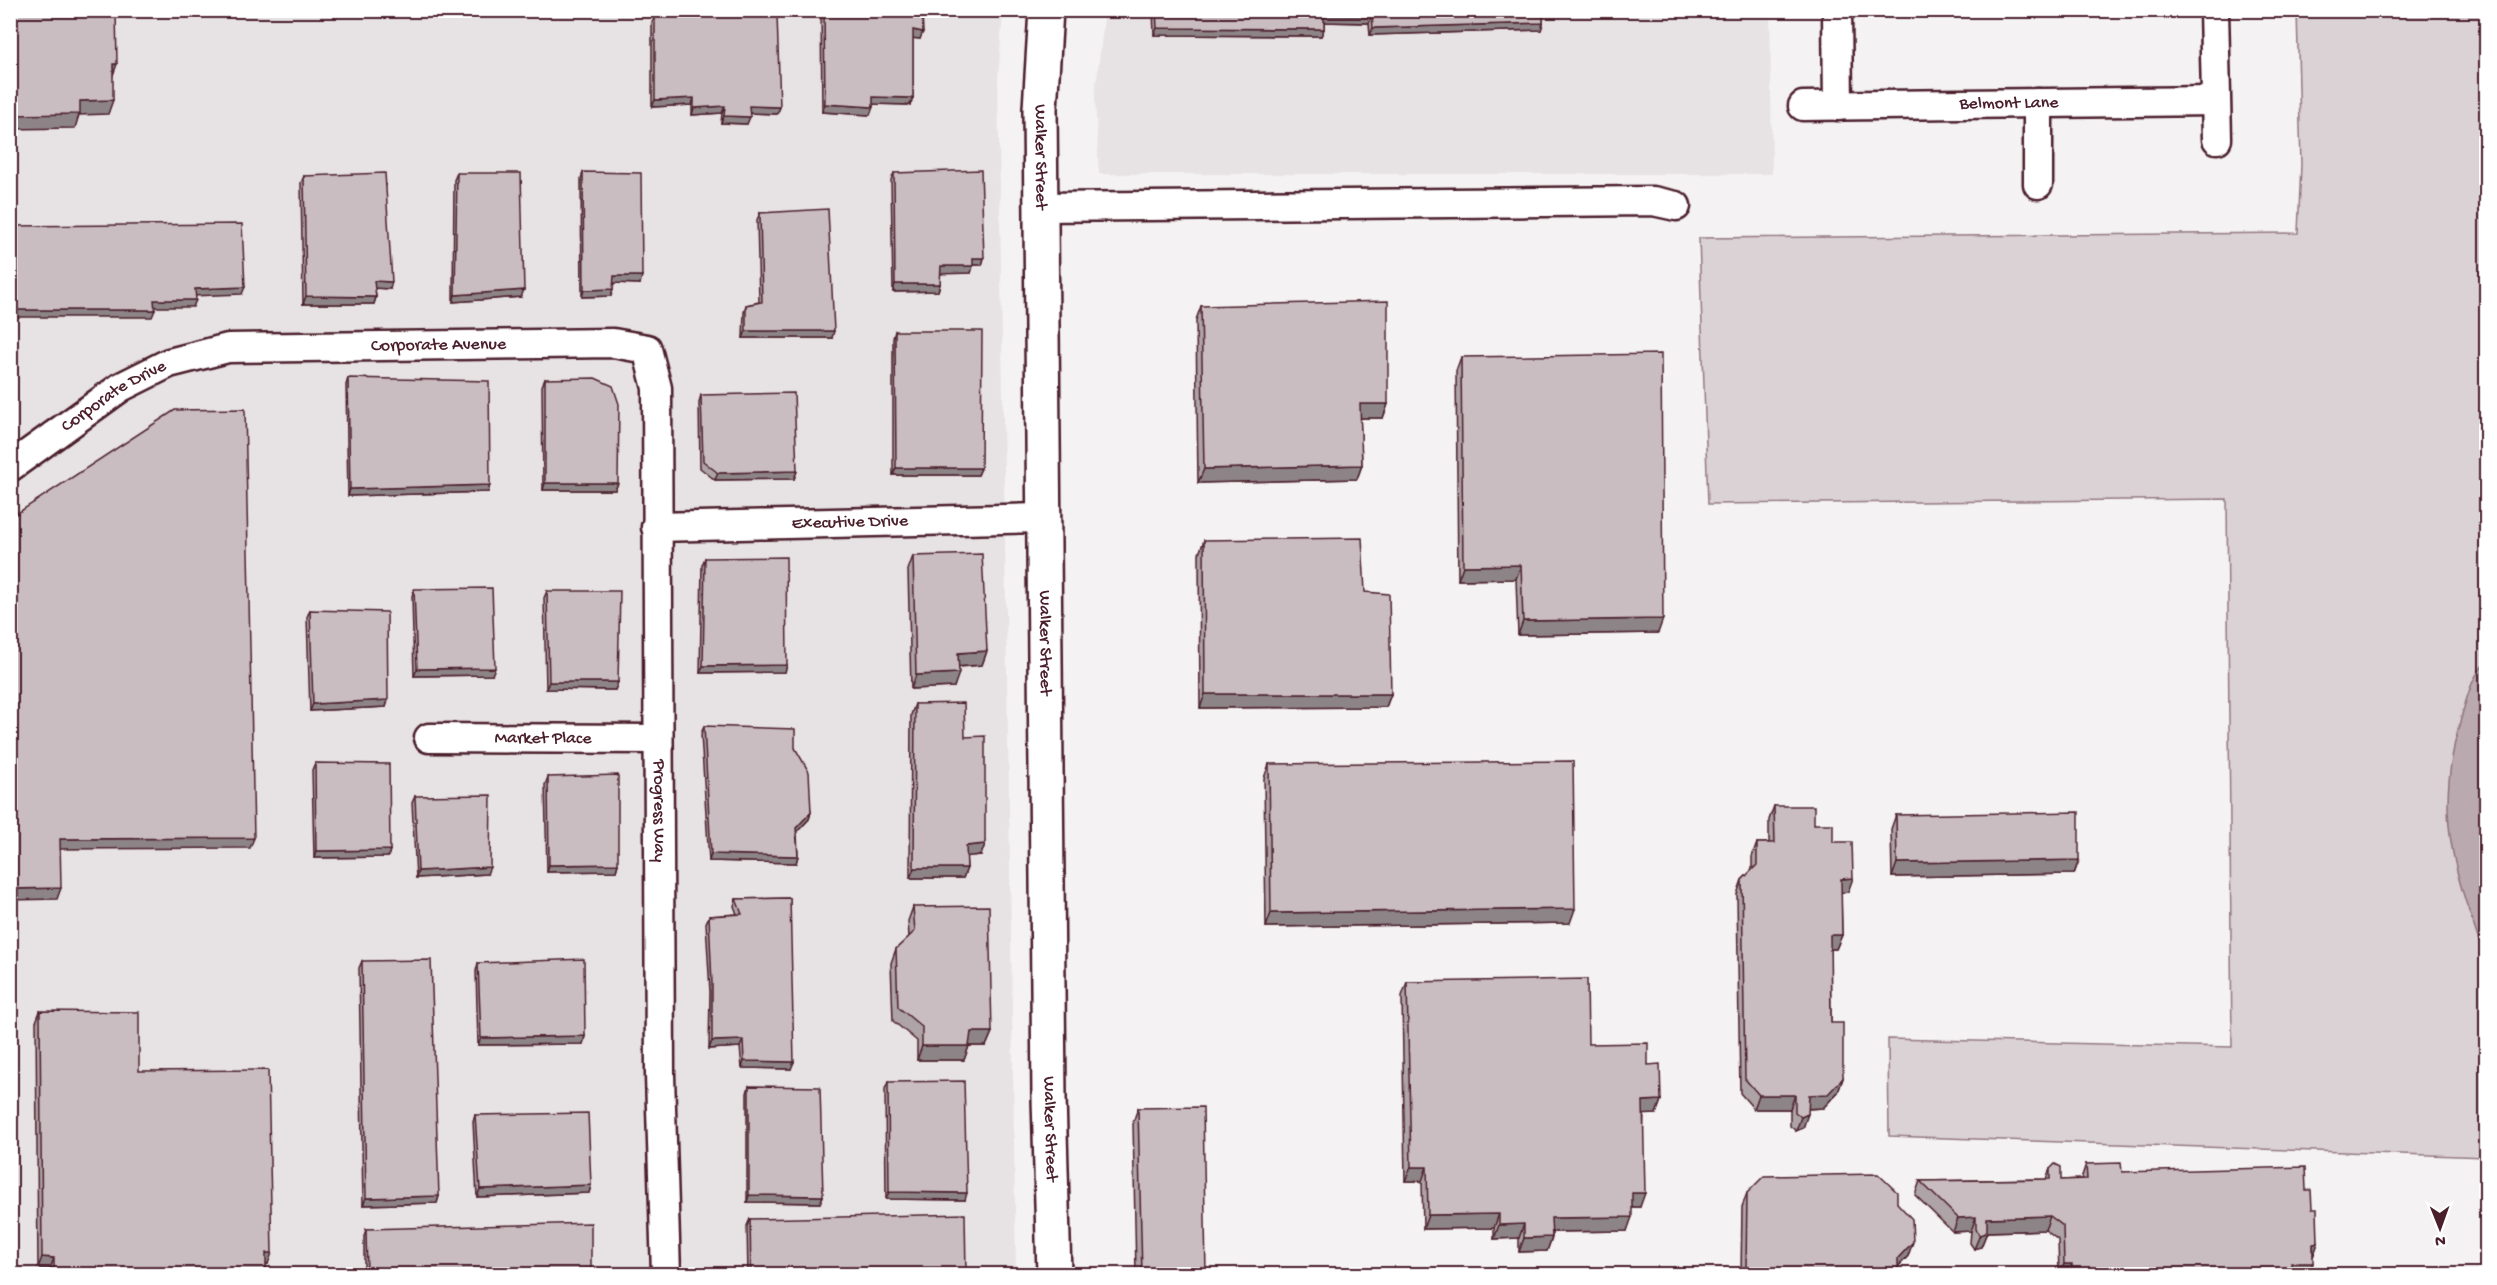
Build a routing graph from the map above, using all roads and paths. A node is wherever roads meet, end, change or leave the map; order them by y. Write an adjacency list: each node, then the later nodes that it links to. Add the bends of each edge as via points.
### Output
1 (1046, 10): 11 (main road, Walker Street, via 1040,109)
2 (1837, 10): 7 (street)
3 (2214, 10): 4 (street)
4 (2215, 101): 5 (street, Belmont Lane); 8 (street)
5 (2038, 104): 7 (street, Belmont Lane); 9 (street)
6 (1803, 106): 7 (street, Belmont Lane)
7 (1838, 106)
8 (2217, 139)
9 (2038, 184)
10 (1676, 206): 11 (street, via 1653,201)
11 (1041, 207): 15 (main road, Walker Street)
12 (228, 348): 13 (street, Corporate Avenue, via 613,343); 14 (street, Corporate Drive, via 169,363 121,387)
13 (647, 349): 16 (street, Progress Way, via 657,388)
14 (10, 466)
15 (1043, 518): 16 (street, Executive Drive); 20 (main road, Walker Street)
16 (656, 527): 18 (street, Progress Way)
17 (429, 738): 18 (street, Market Place)
18 (657, 738): 19 (street, Progress Way)
19 (666, 1275)
20 (1053, 1275)

